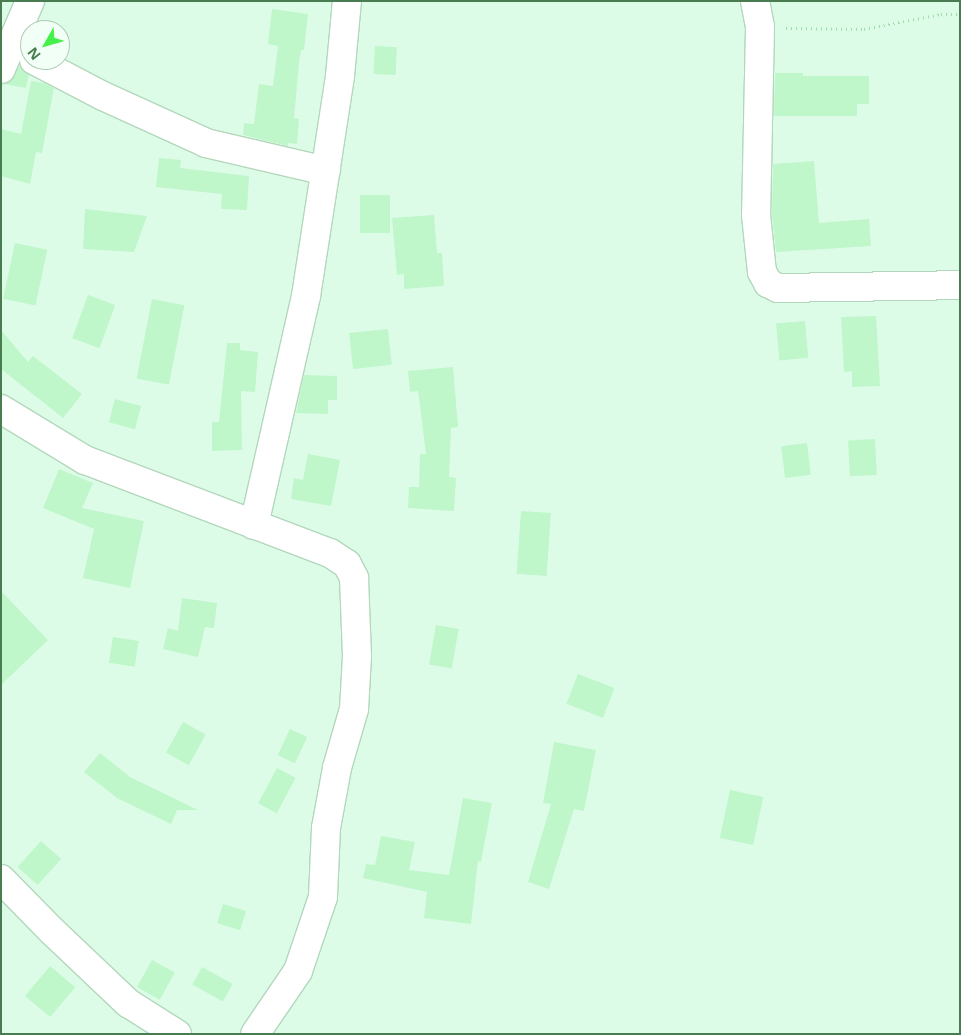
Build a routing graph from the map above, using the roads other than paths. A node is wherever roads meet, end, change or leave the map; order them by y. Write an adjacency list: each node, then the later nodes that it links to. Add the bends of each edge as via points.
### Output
1 (30, 1): 4 (street)
2 (347, 1): 5 (street)
3 (758, 14): 6 (street, via 756,215 762,272 768,283 778,288)
4 (16, 55): 5 (street, via 206,143)
5 (326, 171): 8 (street, via 306,296)
6 (960, 285)
7 (1, 409): 8 (street, via 86,460)
8 (254, 525): 11 (street, via 330,553 347,564 354,578 357,656 354,710 337,768 326,828 323,898 298,971)
9 (1, 879): 10 (street, via 128,1003)
10 (176, 1034)
11 (255, 1034)

